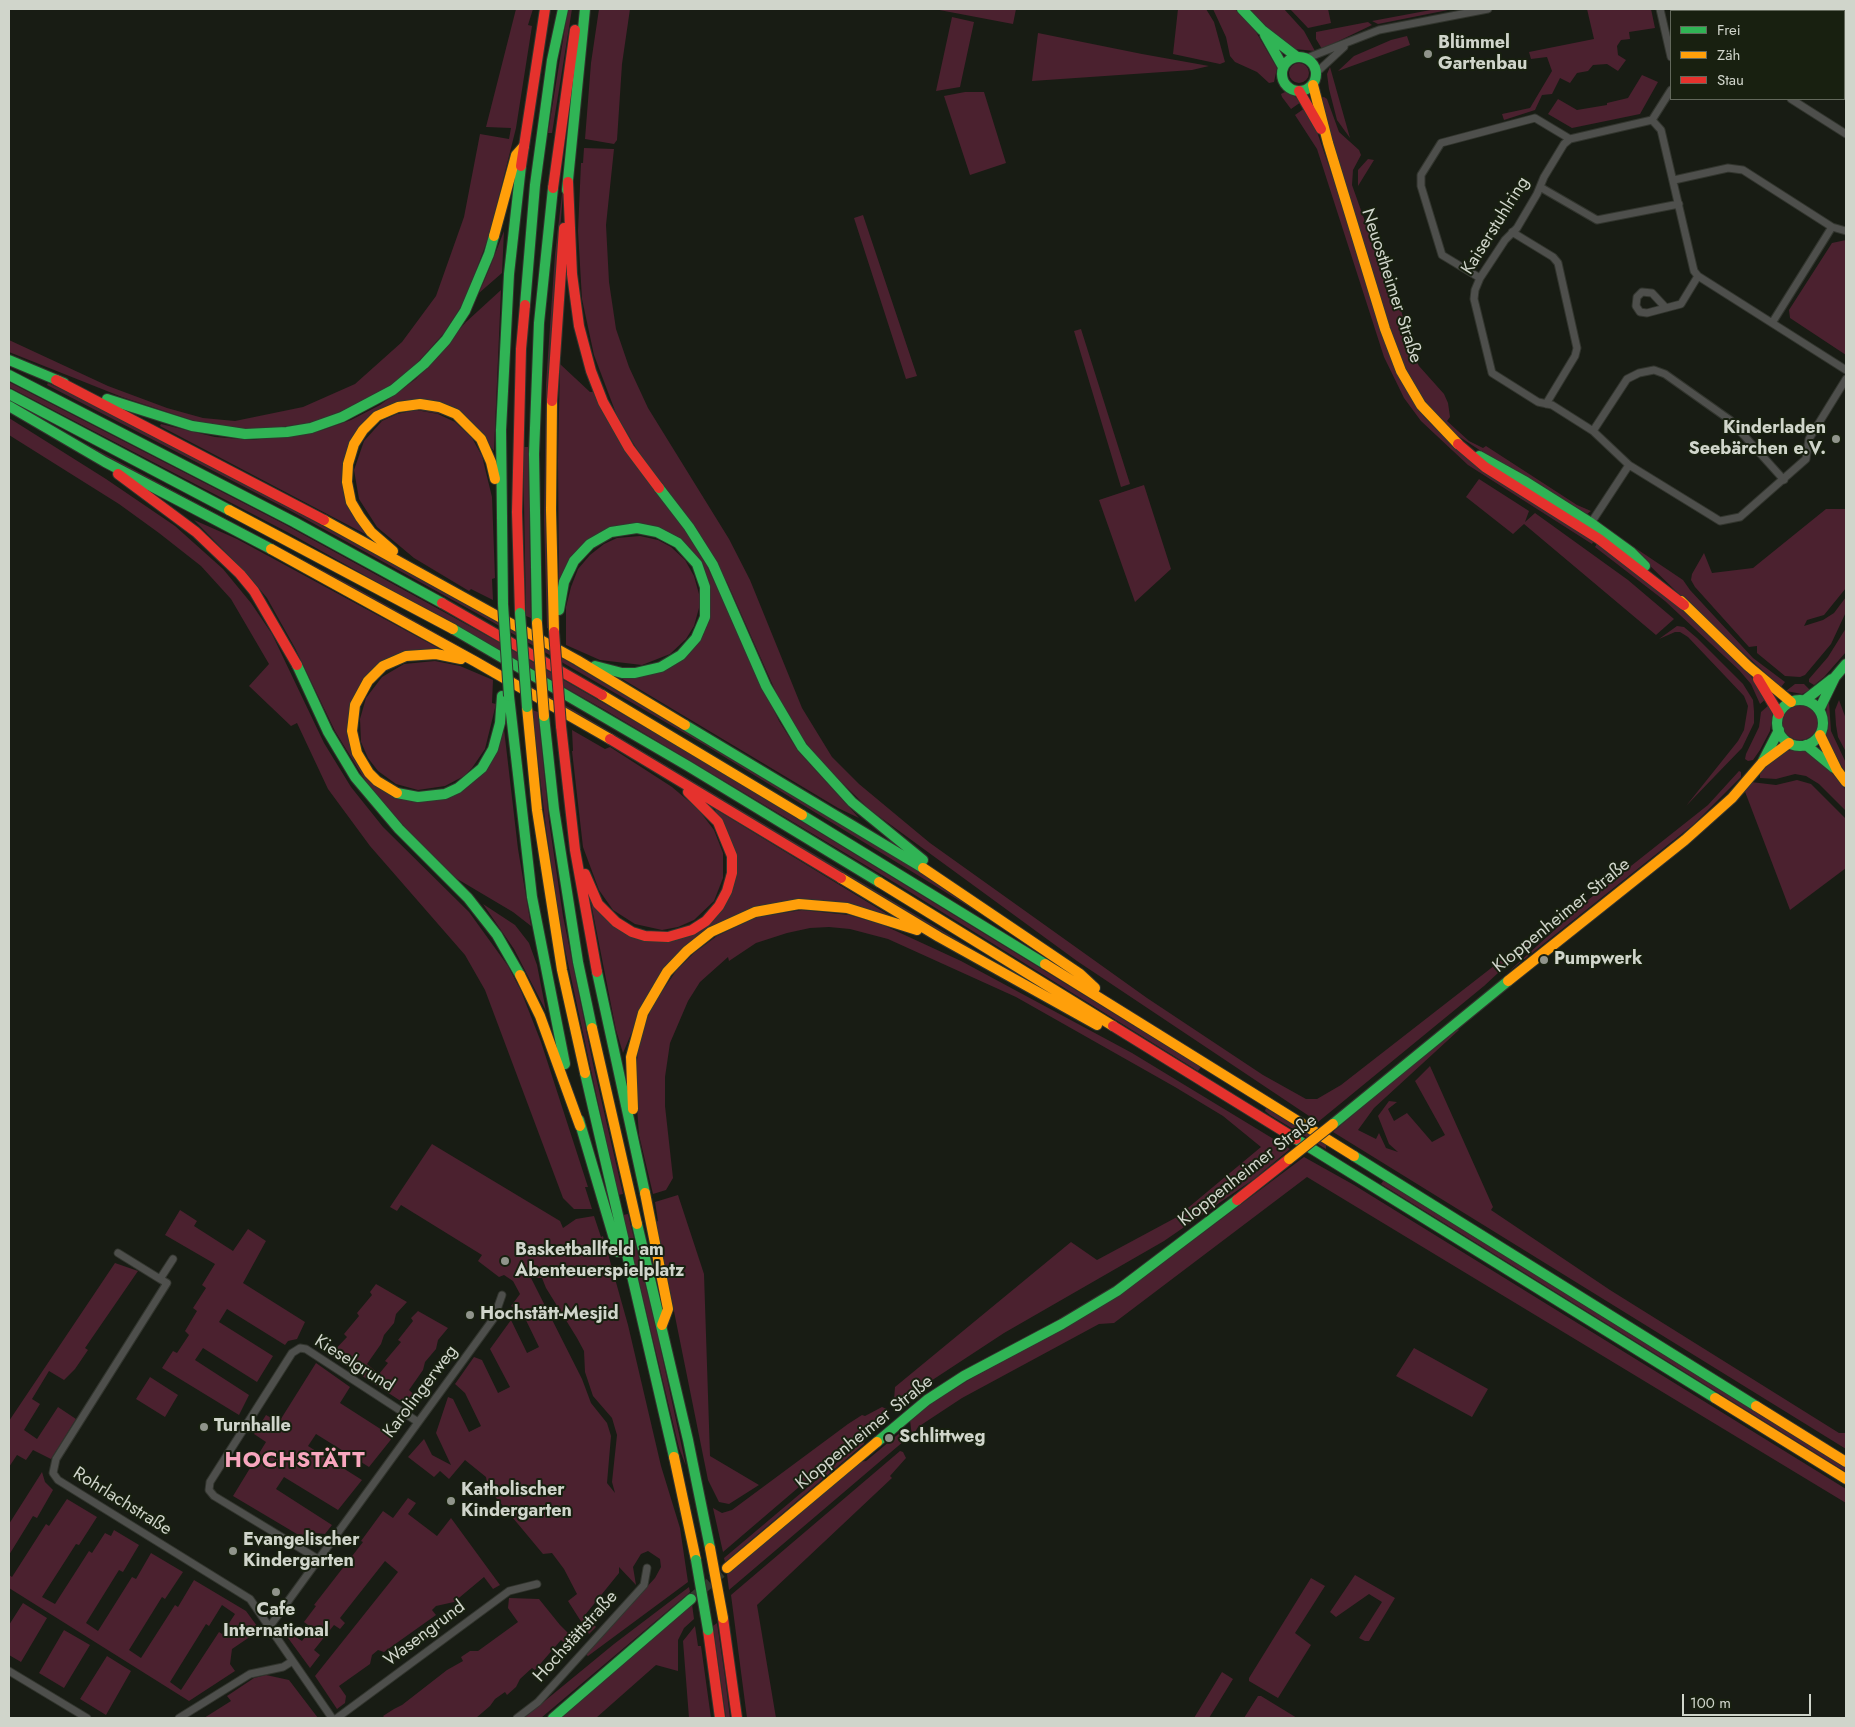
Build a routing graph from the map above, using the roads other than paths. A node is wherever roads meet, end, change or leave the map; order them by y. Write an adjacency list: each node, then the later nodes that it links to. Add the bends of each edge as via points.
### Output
1 (546, 9): 22 (main road)
2 (562, 9): 75 (main road, bridge, via 529,238 518,400 520,613 526,706 550,902)
3 (579, 9): 80 (main road, bridge, via 558,134 536,385 534,510 537,623 554,809 576,953 629,1193)
4 (585, 9): 24 (main road)
5 (1242, 9): 8 (main road, Neuostheimer Straße)
6 (1488, 9): 9 (street, via 1378,30)
7 (1660, 9): 10 (street)
8 (1262, 30): 11 (main road, Neuostheimer Straße); 12 (main road, Neuostheimer Straße)
9 (1351, 42): 11 (street); 13 (street)
10 (1670, 53)
11 (1302, 58): 12 (main road, via 1291,59); 13 (main road, Neuostheimer Straße, via 1312,62)
12 (1283, 67): 15 (main road, Neuostheimer Straße, via 1285,84)
13 (1317, 72): 14 (main road)
14 (1313, 85): 15 (main road); 21 (main road, Neuostheimer Straße)
15 (1299, 91): 21 (main road, Neuostheimer Straße)
16 (1670, 92): 18 (street)
17 (1793, 100): 19 (street)
18 (1652, 120): 20 (street); 23 (street, via 1661,130)
19 (1846, 134)
20 (1570, 139): 25 (street, Kaiserstuhlring); 31 (street, via 1542,121 1527,119 1441,143 1437,149 1421,175 1421,186 1442,255)
21 (1328, 143): 47 (main road, Neuostheimer Straße, via 1385,329 1401,371 1430,416 1464,449 1526,482)
22 (524, 145): 38 (main road, via 516,155 486,265 458,322 415,373 367,406 311,428 265,434 228,433 175,422); 46 (main road, via 505,327)
23 (1674, 180): 26 (street); 27 (street, via 1728,168 1743,170)
24 (568, 182): 49 (main road, via 552,390); 69 (main road, via 572,274 579,326 602,402 629,448 689,527 713,565 766,686 802,747 852,802)
25 (1540, 187): 26 (street, via 1597,220); 29 (street, Kaiserstuhlring)
26 (1679, 204): 30 (street, via 1694,271)
27 (1832, 227): 28 (street); 33 (street)
28 (1846, 231)
29 (1512, 232): 31 (street, Kaiserstuhlring); 40 (street, via 1558,263 1577,348)
30 (1698, 276): 32 (street, via 1681,304); 33 (street)
31 (1480, 278): 40 (street, Kaiserstuhlring, via 1474,299 1492,373)
32 (1666, 308)
33 (1772, 323): 35 (street)
34 (9, 360): 38 (main road)
35 (1846, 370)
36 (9, 375): 71 (main road, via 285,518 467,617 698,751)
37 (1846, 378): 45 (street, Kaiserstuhlring, via 1808,439 1806,459)
38 (56, 380): 48 (main road)
39 (9, 394): 72 (main road, via 196,490 482,646 696,770)
40 (1546, 404): 42 (street, Kaiserstuhlring)
41 (9, 406): 43 (main road)
42 (1593, 431): 44 (street, Kaiserstuhlring); 45 (street, via 1627,379 1654,370 1665,374 1730,420)
43 (105, 462): 51 (main road); 73 (main road, via 132,486 196,532 254,592 287,644 328,732 355,778 399,829 468,898 497,934 540,1016)
44 (1629, 465): 45 (street, Kaiserstuhlring, via 1720,521 1740,517); 47 (street)
45 (1784, 480)
46 (500, 505): 48 (main road, via 488,454 475,431 463,419 439,407 420,404 398,407 377,416 363,430 352,450 347,473 348,492 365,525); 55 (main road, bridge)
47 (1588, 527): 53 (main road, Neuostheimer Straße, via 1631,552)
48 (416, 570): 50 (main road)
49 (554, 632): 50 (main road, via 569,571 582,551 600,536 622,529 648,529 673,539 692,556 703,580 705,617 696,638 681,655 661,666 635,673 609,670); 68 (main road, bridge)
50 (576, 660): 69 (main road)
51 (476, 662): 55 (main road, via 422,653 392,661 375,673 359,693 352,718 353,740 369,773 388,788 408,796 429,797 458,788 482,768 493,749); 66 (main road)
52 (1846, 664): 54 (main road)
53 (1748, 666): 57 (main road, Neuostheimer Straße); 59 (main road, Neuostheimer Straße)
54 (1835, 677): 56 (main road); 58 (main road)
55 (506, 695): 73 (main road, via 534,905 552,1004)
56 (1805, 700): 57 (main road); 58 (main road)
57 (1790, 702): 59 (main road)
58 (1819, 710): 61 (main road, via 1823,722)
59 (1779, 714): 60 (main road)
60 (1778, 730): 62 (main road); 64 (main road, Kloppenheimer Straße)
61 (1820, 735): 63 (main road); 65 (main road)
62 (1790, 743): 63 (main road); 64 (main road, Kloppenheimer Straße)
63 (1806, 745): 65 (main road)
64 (1762, 763): 86 (main road, Kloppenheimer Straße, bridge, via 1732,798 1705,822 1190,1238 1062,1324 964,1376 927,1400)
65 (1837, 770): 67 (main road)
66 (666, 772): 68 (main road, via 713,815 730,849 732,873 727,892 720,906 706,921 682,934 668,937 645,936 623,927 594,898); 70 (main road)
67 (1846, 782)
68 (576, 850): 74 (main road, via 603,1007)
69 (944, 881): 71 (main road, via 1080,974)
70 (939, 937): 72 (main road, via 1096,1024); 74 (main road, via 848,908 810,904 755,912 705,936 662,978 646,1005 636,1033 630,1066)
71 (1115, 1007): 82 (main road)
72 (1135, 1039): 83 (main road)
73 (580, 1126): 75 (main road)
74 (637, 1153): 80 (main road, via 668,1309)
75 (608, 1198): 98 (main road, bridge, via 635,1290 665,1414 696,1560)
76 (118, 1253): 78 (street)
77 (173, 1259): 78 (street, Rohrlachstraße)
78 (160, 1279): 89 (street, Rohrlachstraße, via 167,1284 56,1459 53,1473 58,1480 250,1598)
79 (502, 1295): 81 (street, Karolingerweg, via 494,1318)
80 (662, 1324): 99 (main road, bridge, via 710,1548)
81 (418, 1422): 84 (street, Karolingerweg); 84 (street, Kieselgrund, via 306,1349 296,1349 292,1353 210,1482 209,1490)
82 (1846, 1462)
83 (1846, 1479)
84 (318, 1559): 89 (street, Karolingerweg)
85 (647, 1568): 96 (street, Hochstättstraße, via 644,1585 538,1702)
86 (726, 1568)
87 (536, 1584): 95 (street, Wasengrund, via 509,1591)
88 (690, 1599): 97 (main road)
89 (270, 1626): 90 (street, Rohrlachstraße)
90 (292, 1662): 93 (street, via 250,1674); 94 (street, Rohrlachstraße)
91 (9, 1671): 92 (street)
92 (87, 1718)
93 (179, 1718)
94 (332, 1718)
95 (337, 1718)
96 (517, 1718)
97 (553, 1718)
98 (720, 1718)
99 (737, 1718)

